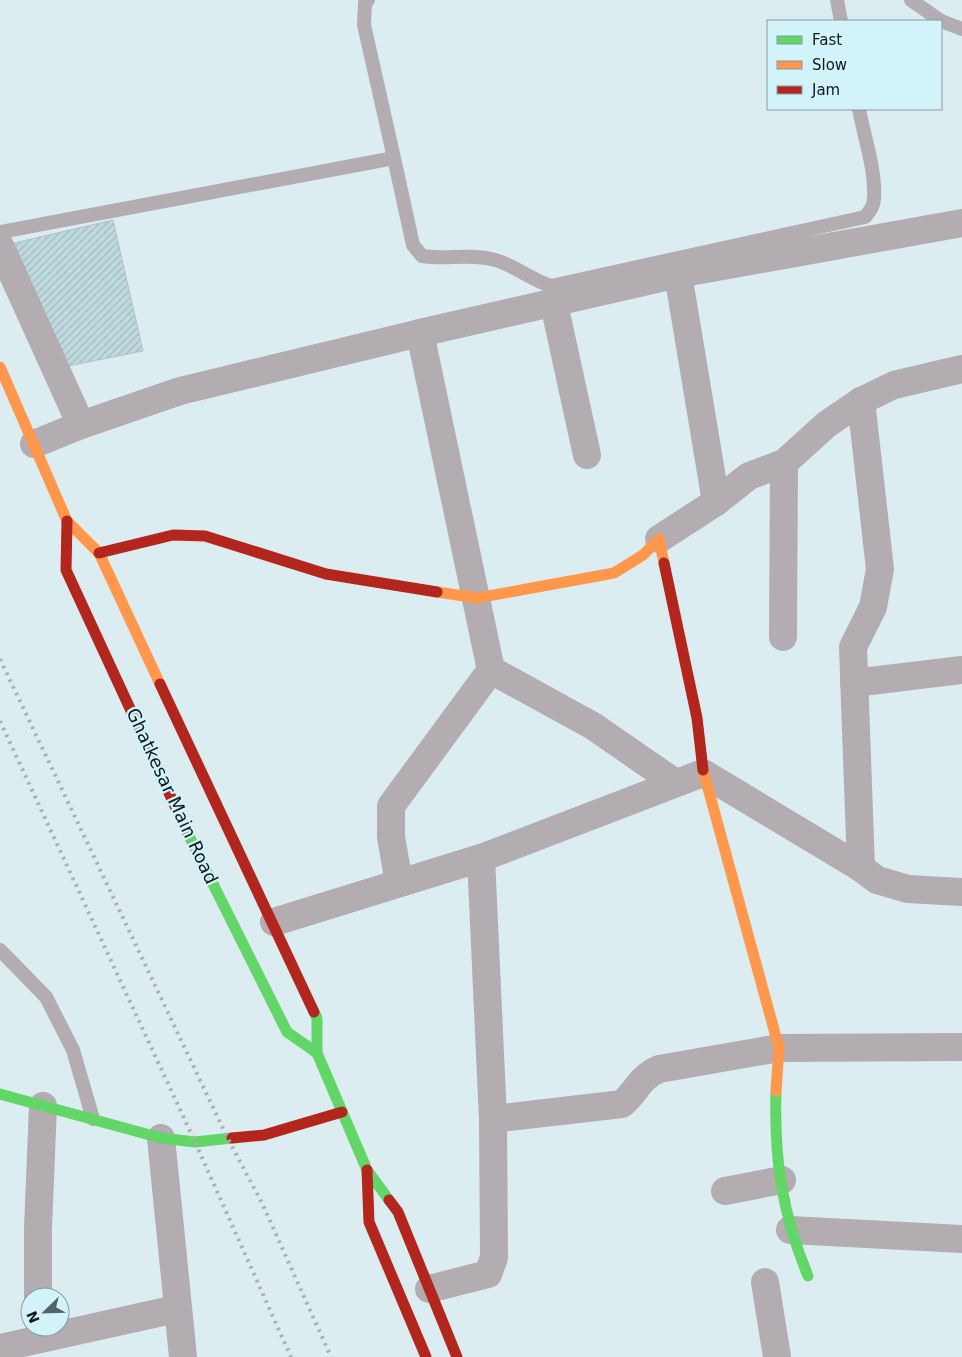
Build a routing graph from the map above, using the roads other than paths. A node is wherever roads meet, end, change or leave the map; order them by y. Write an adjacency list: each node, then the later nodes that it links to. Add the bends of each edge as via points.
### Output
1 (368, 0): 9 (lane, via 365,3 364,26)
2 (837, 0): 4 (lane)
3 (911, 0): 5 (lane)
4 (841, 20)
5 (940, 20)
6 (942, 21): 7 (lane)
7 (962, 29)
8 (859, 110): 9 (lane, via 874,200 865,217 551,286 496,260 422,256 413,245)
9 (394, 158): 11 (lane)
10 (962, 223): 13 (street)
11 (0, 232)
12 (0, 246): 19 (street)
13 (678, 274): 14 (street); 23 (street)
14 (554, 304): 15 (street); 21 (street)
15 (420, 333): 19 (street, via 180,391); 27 (street)
16 (0, 367): 20 (main road, Ghatkesar Main Road)
17 (962, 369): 18 (street, via 894,385)
18 (861, 400): 22 (street, via 827,424); 31 (street, via 880,570 873,606 853,648)
19 (81, 425): 20 (street)
20 (34, 444): 24 (main road, Ghatkesar Main Road)
21 (587, 456)
22 (784, 463): 23 (street, via 749,476); 28 (street)
23 (716, 502): 25 (street)
24 (66, 521): 26 (main road, Ghatkesar Main Road); 42 (main road, Ghatkesar Main Road, via 66,570 187,832 286,1032)
25 (659, 539): 27 (main road, via 643,555 614,573); 32 (main road, via 697,718)
26 (99, 553): 27 (main road, via 173,535 205,536 326,574); 38 (main road, Ghatkesar Main Road)
27 (477, 598): 29 (street)
28 (783, 637)
29 (491, 670): 33 (street, via 593,726); 36 (street, via 391,806 391,837)
30 (962, 670): 31 (street)
31 (854, 683): 35 (street)
32 (704, 773): 33 (street); 35 (street); 41 (main road)
33 (674, 782): 34 (street)
34 (481, 858): 36 (street); 46 (street)
35 (861, 868): 37 (street, via 877,880 908,888)
36 (399, 883): 38 (street)
37 (962, 892)
38 (274, 922): 42 (main road, Ghatkesar Main Road, via 317,1018)
39 (0, 950): 47 (lane, via 46,996 74,1050)
40 (962, 1047): 41 (street)
41 (779, 1048): 46 (street, via 659,1069 646,1075 622,1104); 50 (main road, via 775,1086 777,1155)
42 (317, 1053): 45 (main road, Ghatkesar Main Road)
43 (0, 1094): 44 (main road)
44 (43, 1106): 47 (main road); 56 (street)
45 (342, 1112): 48 (main road, via 264,1135 195,1142); 49 (main road, Ghatkesar Main Road)
46 (493, 1119): 57 (street, via 492,1267 488,1274)
47 (93, 1120): 48 (main road)
48 (161, 1138): 58 (street)
49 (367, 1170): 57 (main road, Ghatkesar Main Road, via 398,1212); 63 (main road, Ghatkesar Main Road, via 369,1222)
50 (782, 1180): 51 (street); 52 (main road)
51 (725, 1191)
52 (790, 1230): 53 (street); 54 (main road)
53 (962, 1240)
54 (808, 1276)
55 (765, 1282): 65 (street)
56 (38, 1287)
57 (429, 1289): 64 (main road, Ghatkesar Main Road)
58 (176, 1310): 59 (street); 62 (street)
59 (70, 1328)
60 (28, 1337): 61 (street)
61 (0, 1348)
62 (183, 1357)
63 (426, 1357)
64 (458, 1357)
65 (777, 1357)

